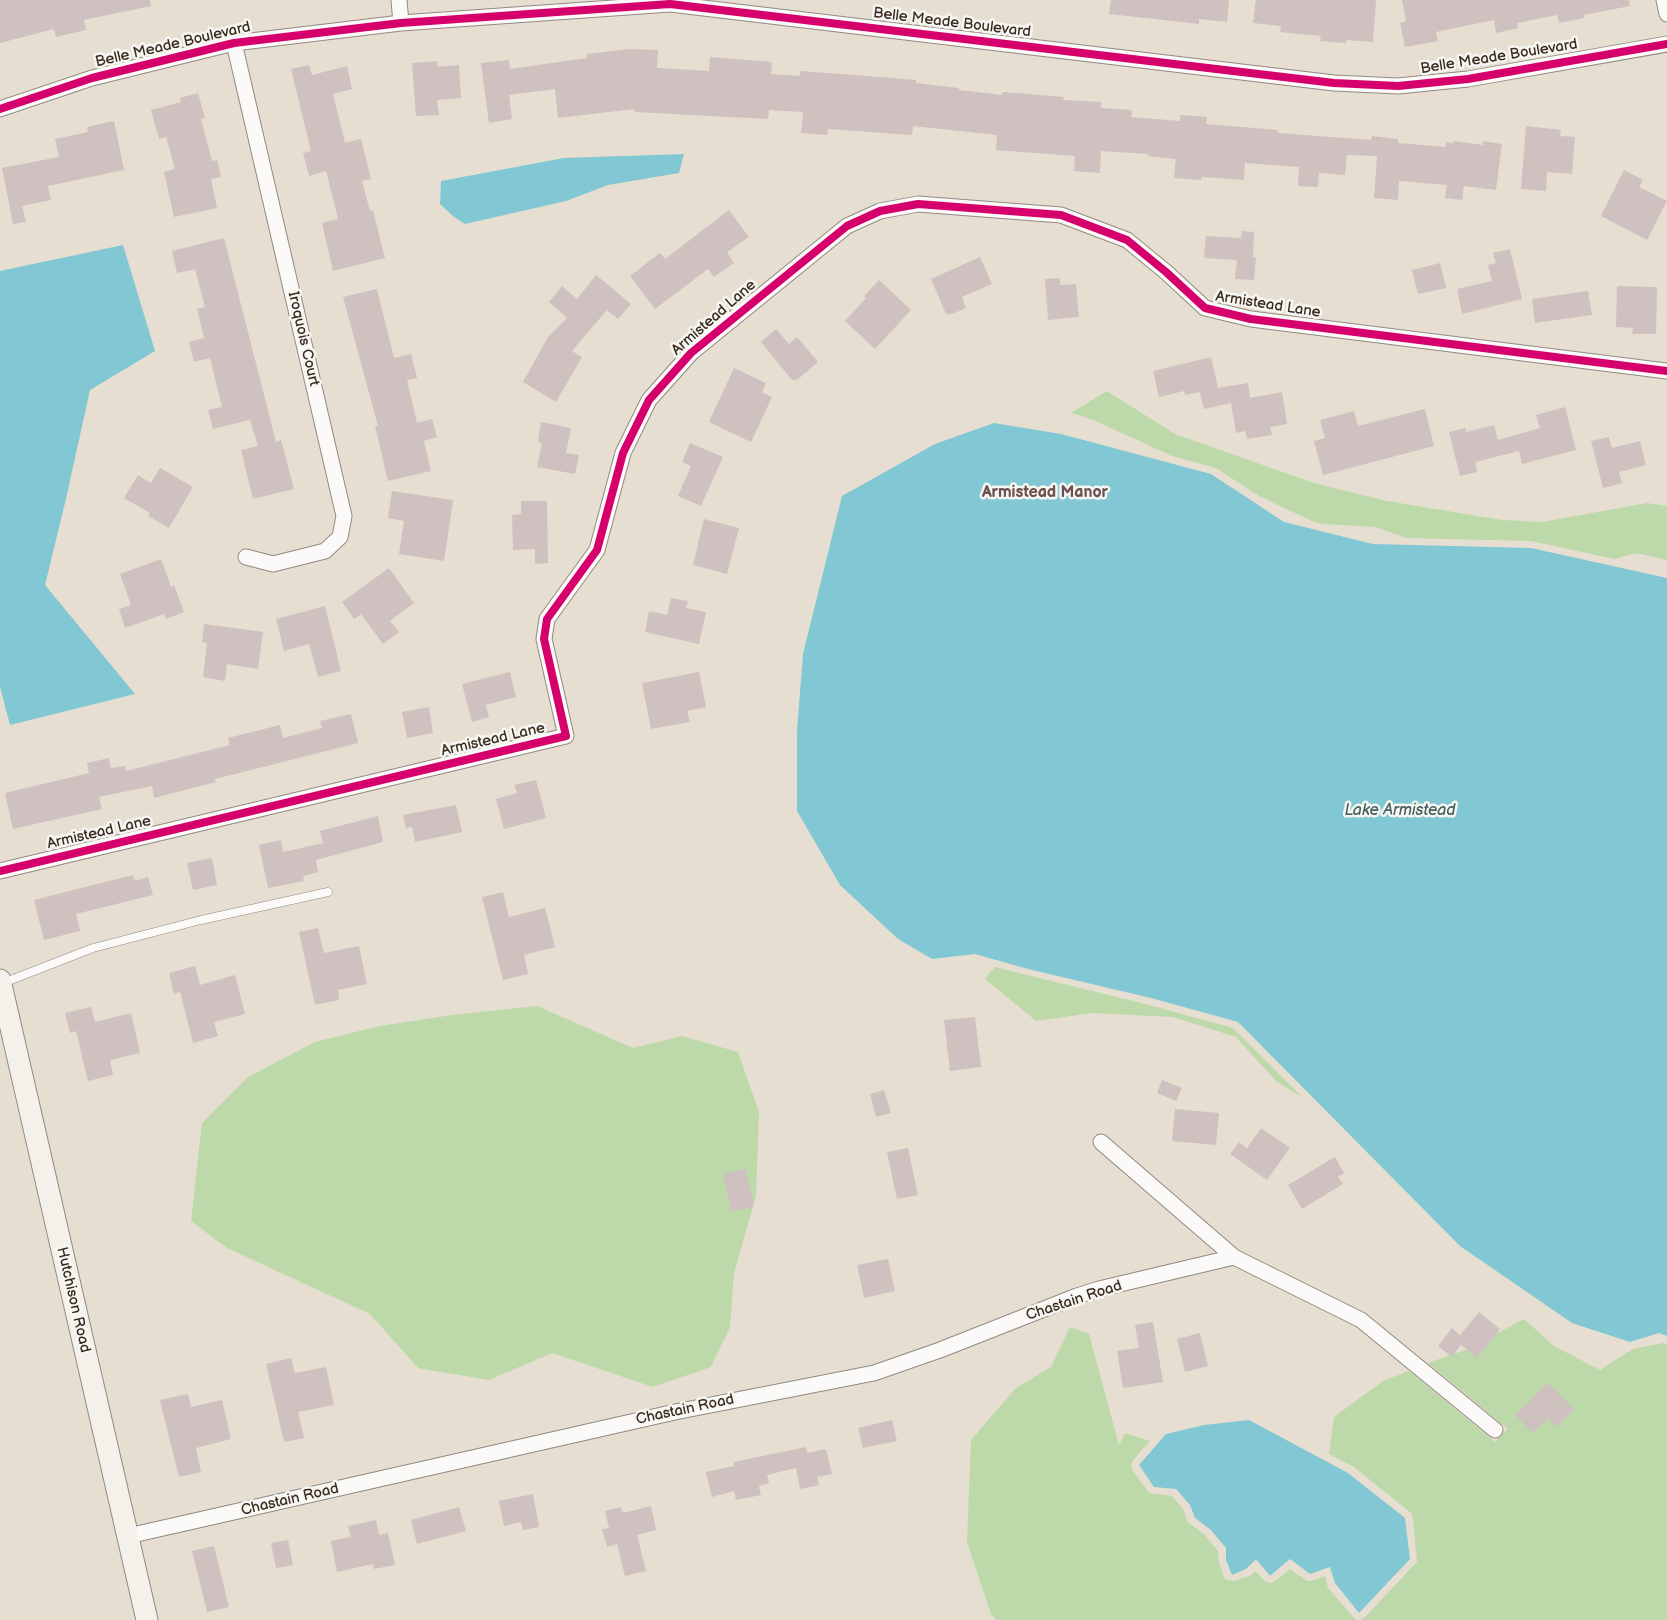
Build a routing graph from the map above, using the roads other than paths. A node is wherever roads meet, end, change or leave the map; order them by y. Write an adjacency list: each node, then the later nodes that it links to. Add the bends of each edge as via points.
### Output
1 (399, 0): 4 (street)
2 (1664, 0): 3 (street)
3 (1667, 14)
4 (401, 23): 5 (street, Belle Meade Boulevard); 6 (street, Belle Meade Boulevard, via 670,4 1334,83 1398,86 1468,79)
5 (234, 43): 7 (street, Belle Meade Boulevard, via 92,78); 9 (street, Iroquois Court, via 344,516 340,537 325,551 273,564)
6 (1667, 44)
7 (0, 109)
8 (1667, 371): 10 (street, Armistead Lane, via 1251,318 1206,308 1127,240 1061,215 918,204 880,211 847,226 691,352 649,400 623,453 597,550 547,618 544,639 566,736)
9 (246, 557)
10 (0, 871)
11 (328, 892): 12 (lane, via 93,948)
12 (0, 982): 16 (street, Hutchison Road)
13 (1101, 1142): 14 (street)
14 (1234, 1257): 15 (street, via 1361,1320); 16 (street, Chastain Road, via 1077,1296 940,1350 874,1372 675,1412)
15 (1495, 1430)
16 (128, 1536): 17 (street, Hutchison Road)
17 (147, 1620)

